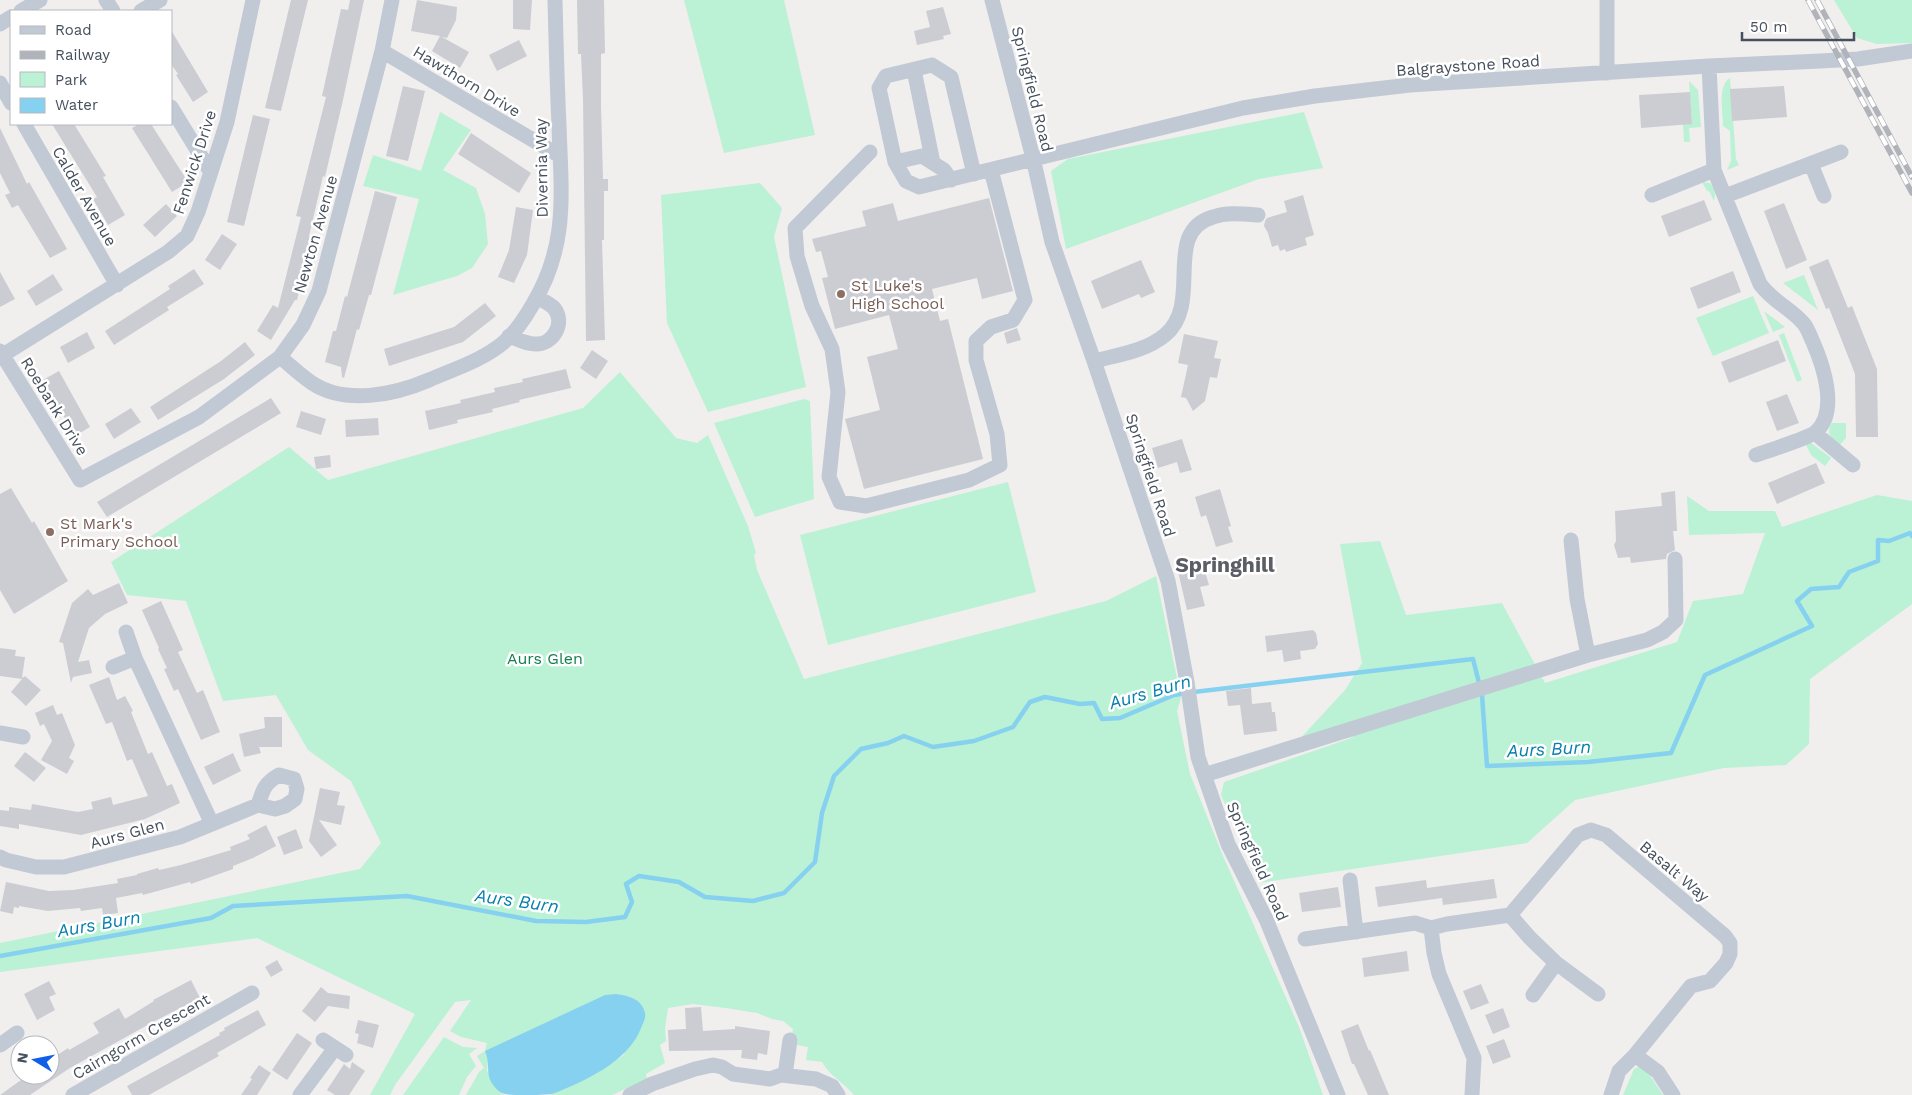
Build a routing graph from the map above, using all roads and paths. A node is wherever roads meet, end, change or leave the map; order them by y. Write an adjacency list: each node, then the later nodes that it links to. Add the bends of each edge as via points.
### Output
1 (40, 0): 8 (street)
2 (160, 0): 9 (street)
3 (253, 0): 28 (street, Fenwick Drive, via 226,122)
4 (392, 0): 10 (street, Newton Avenue)
5 (555, 0): 21 (street, Divernia Way)
6 (992, 0): 22 (street, Springfield Road)
7 (1607, 0): 14 (street)
8 (23, 10)
9 (143, 10)
10 (382, 51): 21 (street, Hawthorn Drive); 39 (street, Newton Avenue, via 318,291 303,325)
11 (1912, 51): 12 (street, Balgraystone Road, via 1839,60)
12 (1709, 66): 14 (street, Balgraystone Road); 27 (street)
13 (914, 70): 23 (street, via 886,76 879,88); 24 (street); 29 (street, via 932,65 951,77)
14 (1607, 73): 22 (street, Balgraystone Road, via 1410,85 1315,96 1243,108)
15 (0, 83): 16 (street)
16 (10, 100)
17 (172, 109): 28 (street)
18 (25, 125): 35 (street, Calder Avenue)
19 (870, 152): 26 (street, via 794,228 797,256 812,306 832,349 838,392 829,477 840,502 866,506 969,480 1000,465 997,434 976,360 976,341 991,327 1013,320 1025,300)
20 (1841, 152): 25 (street)
21 (560, 156): 36 (street, Divernia Way, via 562,214 555,257)
22 (1033, 158): 26 (street, Balgraystone Road); 40 (street, Springfield Road, via 1052,242)
23 (895, 162): 24 (street, via 922,156); 30 (street, Balgraystone Road, via 906,181 919,187)
24 (933, 163): 30 (street, via 944,170)
25 (1811, 164): 32 (street); 33 (street)
26 (991, 170): 29 (street, Balgraystone Road)
27 (1714, 170): 31 (street); 32 (street)
28 (210, 171): 35 (street, Fenwick Drive, via 187,236)
29 (974, 174): 30 (street, Balgraystone Road)
30 (950, 180)
31 (1652, 195)
32 (1725, 196): 41 (street, via 1760,284 1767,295 1806,326 1821,361 1827,385 1827,409 1824,422)
33 (1824, 196)
34 (1258, 215): 40 (street, via 1213,216 1199,223 1188,234 1180,316 1166,334 1148,345)
35 (117, 285): 38 (street, Fenwick Drive)
36 (537, 297): 37 (street, Divernia Way); 37 (street, via 554,308 559,320 557,331 548,340 537,344)
37 (509, 336): 39 (street, Divernia Way, via 478,359 422,383 372,395 355,396 331,391 313,383)
38 (1, 353): 44 (street, Roebank Drive)
39 (280, 357): 44 (street, Newton Avenue, via 199,417)
40 (1094, 361): 53 (street, Springfield Road, via 1168,581 1188,682 1198,757)
41 (1815, 432): 42 (street); 43 (street)
42 (1756, 455)
43 (1853, 465)
44 (80, 480)
45 (1571, 540): 48 (street, via 1577,599)
46 (1674, 560): 48 (street, via 1676,620 1647,640)
47 (126, 632): 49 (street)
48 (1588, 654): 53 (street)
49 (135, 658): 50 (street); 55 (street)
50 (113, 667)
51 (0, 733): 52 (street)
52 (23, 737)
53 (1204, 775): 76 (street, Springfield Road, via 1228,844 1266,919)
54 (258, 805): 55 (street, Aurs Glen)
55 (212, 824): 56 (street, Aurs Glen, via 180,838 64,868 36,866)
56 (0, 857)
57 (1350, 880): 60 (street)
58 (1510, 915): 59 (street); 62 (street); 70 (street, Basalt Way, via 1578,835 1591,830 1606,835 1725,936 1730,943 1726,963 1710,981 1691,986)
59 (1431, 928): 60 (street, via 1415,923); 77 (street, via 1439,974 1474,1058)
60 (1356, 932): 61 (street)
61 (1305, 939)
62 (1556, 963): 64 (street); 65 (street)
63 (252, 992): 72 (street, Cairngorm Crescent, via 225,1004)
64 (1598, 994)
65 (1533, 995)
66 (17, 1033): 68 (street)
67 (790, 1040): 71 (street)
68 (0, 1045)
69 (335, 1048): 73 (street)
70 (1635, 1055): 78 (street, Basalt Way, via 1619,1071); 79 (street, via 1658,1072)
71 (786, 1075): 74 (street, via 770,1079 733,1074 713,1065 695,1068); 75 (street, via 816,1079 832,1086)
72 (73, 1095)
73 (300, 1095)
74 (630, 1095)
75 (838, 1095)
76 (1338, 1095)
77 (1472, 1095)
78 (1611, 1095)
79 (1673, 1095)

